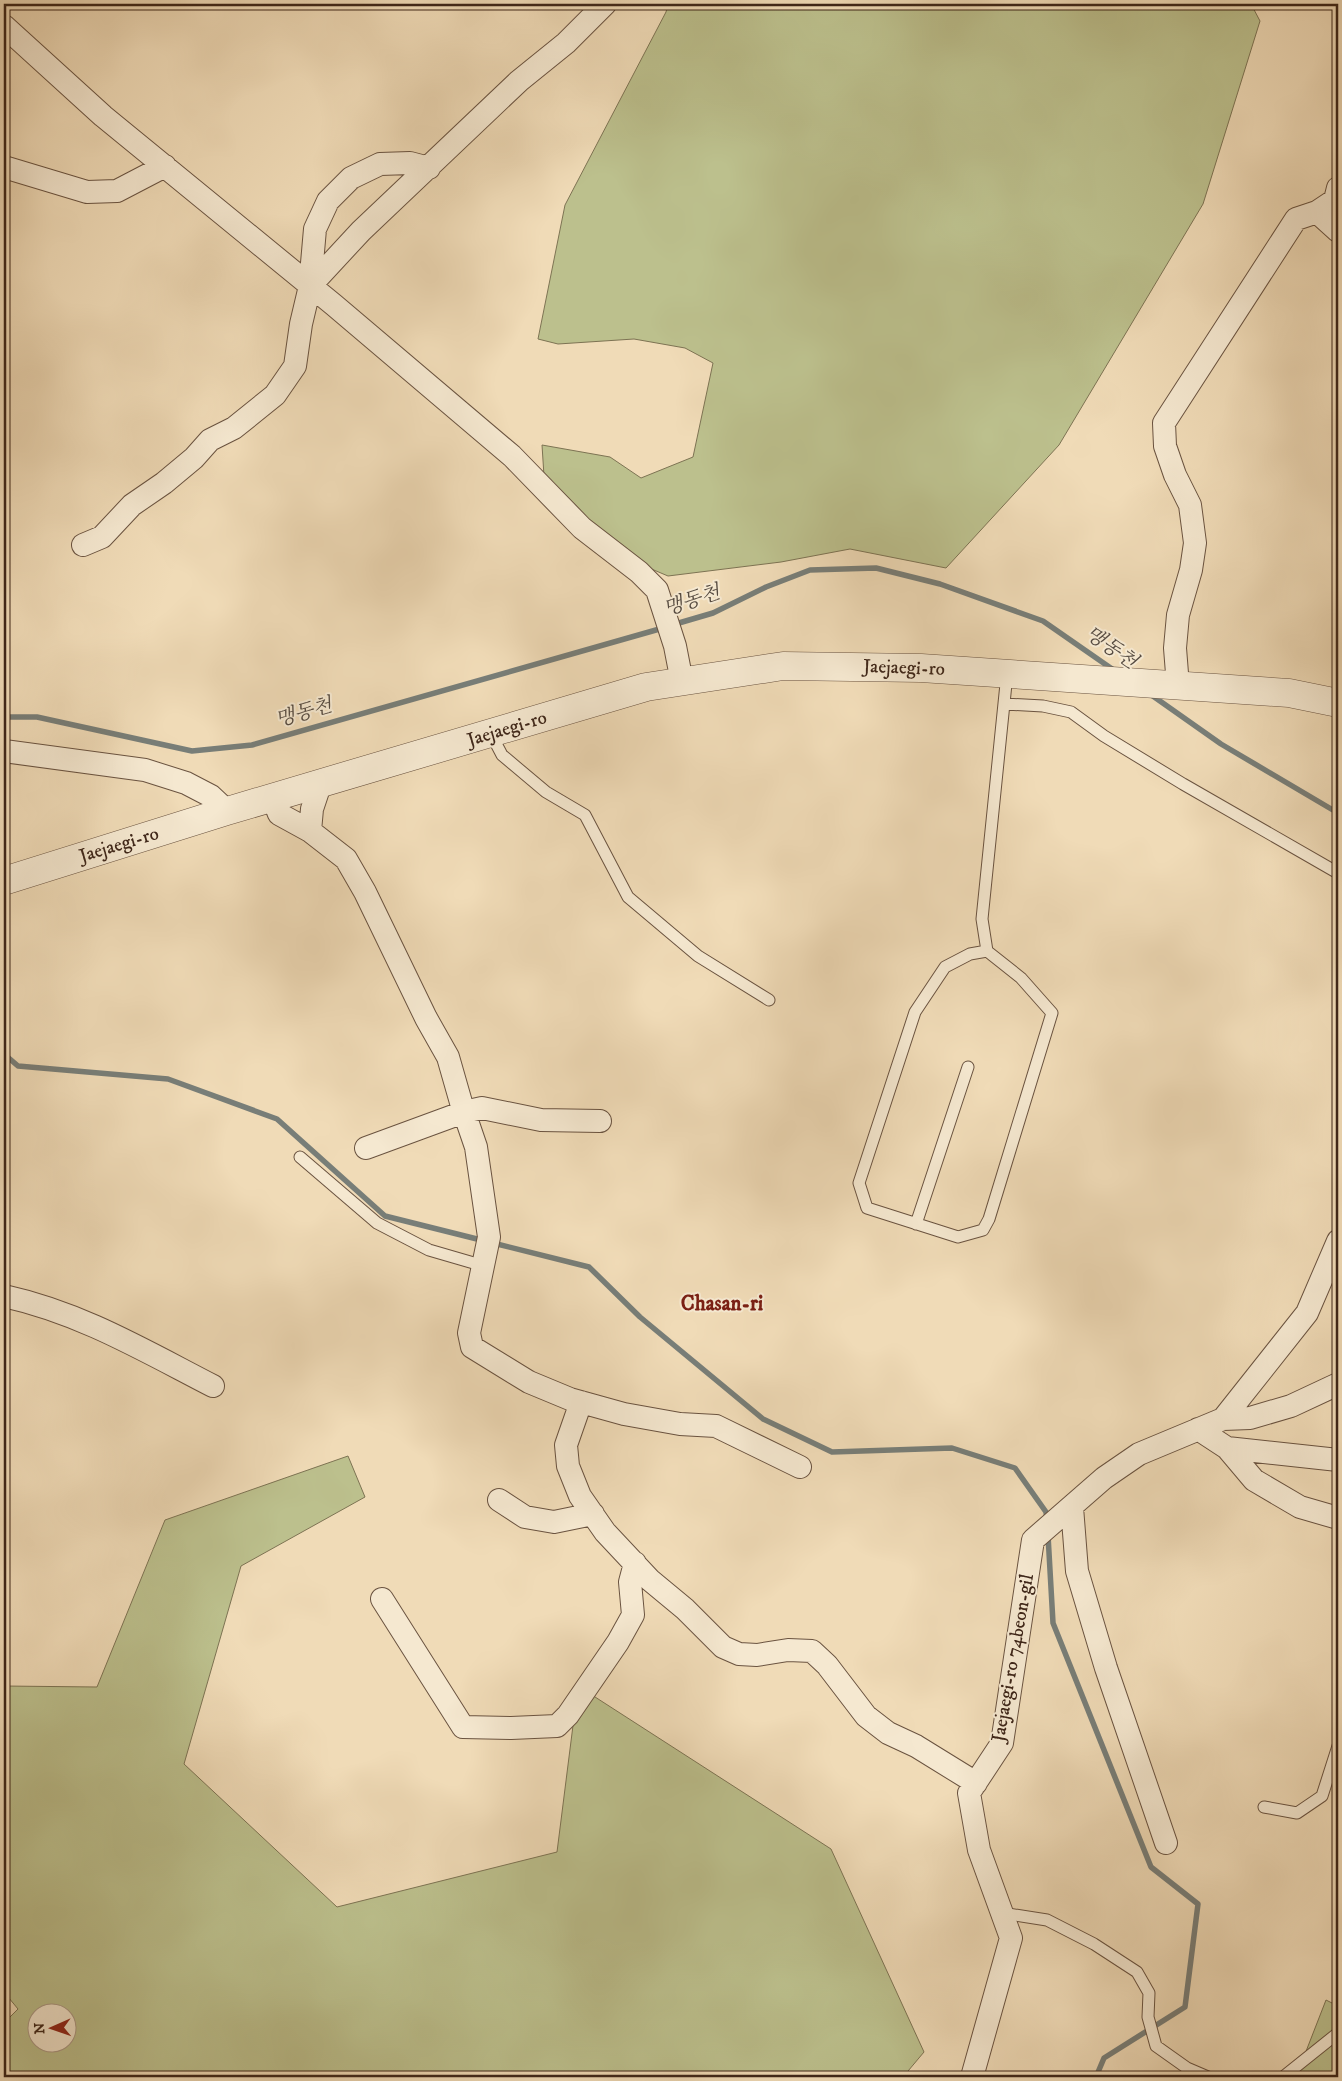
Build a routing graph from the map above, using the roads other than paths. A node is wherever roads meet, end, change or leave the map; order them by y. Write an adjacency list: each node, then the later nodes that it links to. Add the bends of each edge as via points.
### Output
1 (604, 4): 5 (street, via 566,43 519,81)
2 (9, 37): 3 (street)
3 (165, 166): 4 (street, via 117,190 87,192); 9 (street)
4 (4, 167)
5 (428, 168): 9 (street, via 361,231); 9 (street, via 410,163 380,164 351,178 328,201 315,229)
6 (1338, 188): 7 (street, via 1335,200)
7 (1317, 212): 8 (street); 13 (street, via 1296,219 1164,423 1165,446 1190,505 1195,543 1178,615)
8 (1338, 231)
9 (310, 286): 10 (street, via 295,366 275,395 234,428 210,440 172,477 132,505 102,537); 12 (street, via 512,456 582,528 657,590 675,646)
10 (83, 545)
11 (1016, 674): 12 (street, Jaejaegi-ro, via 922,668 783,666); 13 (street, Jaejaegi-ro); 15 (lane)
12 (682, 682): 16 (street, Jaejaegi-ro, via 646,687)
13 (1173, 686): 14 (street, via 1289,693)
14 (1338, 703)
15 (1004, 704): 22 (lane, via 1043,706 1071,712 1183,784); 24 (lane, via 982,919)
16 (491, 734): 18 (street, Jaejaegi-ro); 25 (lane, via 502,754 546,792 585,815 628,897 698,956)
17 (4, 751): 20 (street, via 145,770 186,783 210,796)
18 (320, 785): 19 (street, Jaejaegi-ro); 21 (street, via 312,809)
19 (273, 799): 20 (street, Jaejaegi-ro); 21 (street, via 279,814)
20 (227, 811): 23 (street, Jaejaegi-ro)
21 (310, 831): 27 (street, via 346,859 366,892 448,1057)
22 (1338, 873)
23 (4, 881)
24 (987, 951): 31 (lane, via 970,954 945,967 914,1012 859,1183 867,1208); 31 (lane, via 1021,978 1052,1012 983,1230 958,1237)
25 (769, 1000)
26 (968, 1067): 31 (lane)
27 (464, 1112): 28 (street, via 482,1108 541,1120); 29 (street); 33 (street, via 476,1147)
28 (600, 1121)
29 (366, 1148)
30 (300, 1157): 33 (lane, via 377,1224 429,1250)
31 (916, 1224)
32 (1338, 1241): 38 (street, via 1306,1312)
33 (487, 1252): 37 (street, via 469,1333 472,1347 529,1382)
34 (4, 1296): 36 (street, via 38,1303 120,1336)
35 (1338, 1384): 38 (street, via 1283,1409 1250,1418)
36 (213, 1386)
37 (581, 1402): 42 (street, via 680,1424 716,1426); 45 (street, via 566,1445 568,1466 580,1496)
38 (1223, 1419): 39 (street, Jaejaegi-ro 74beon-gil)
39 (1198, 1429): 40 (street); 44 (street, Jaejaegi-ro 74beon-gil, via 1139,1454 1104,1478)
40 (1227, 1448): 41 (street); 46 (street, via 1254,1480 1300,1507)
41 (1338, 1460)
42 (800, 1467)
43 (499, 1500): 45 (street, via 525,1516 554,1522)
44 (1064, 1513): 50 (street, Jaejaegi-ro 74beon-gil, via 1034,1540 1002,1743); 52 (street, via 1077,1571 1106,1668)
45 (593, 1514): 47 (street, via 605,1532)
46 (1338, 1518)
47 (635, 1563): 48 (street, via 630,1582 633,1615 618,1642 557,1726 463,1727); 50 (street, via 723,1648 739,1654 757,1655 788,1650 812,1651 866,1716 888,1733 916,1746)
48 (382, 1599)
49 (1338, 1746): 51 (lane, via 1322,1796 1297,1812)
50 (976, 1783): 53 (street, Jaejaegi-ro 74beon-gil, via 970,1793 979,1850)
51 (1264, 1807)
52 (1166, 1843)
53 (1002, 1914): 55 (street, Jaejaegi-ro 74beon-gil, via 1011,1938); 56 (lane, via 1047,1920 1094,1944 1137,1972 1149,1993 1148,2017 1156,2046 1187,2068)
54 (1338, 2033): 57 (lane)
55 (972, 2077)
56 (1208, 2077)
57 (1283, 2077)

